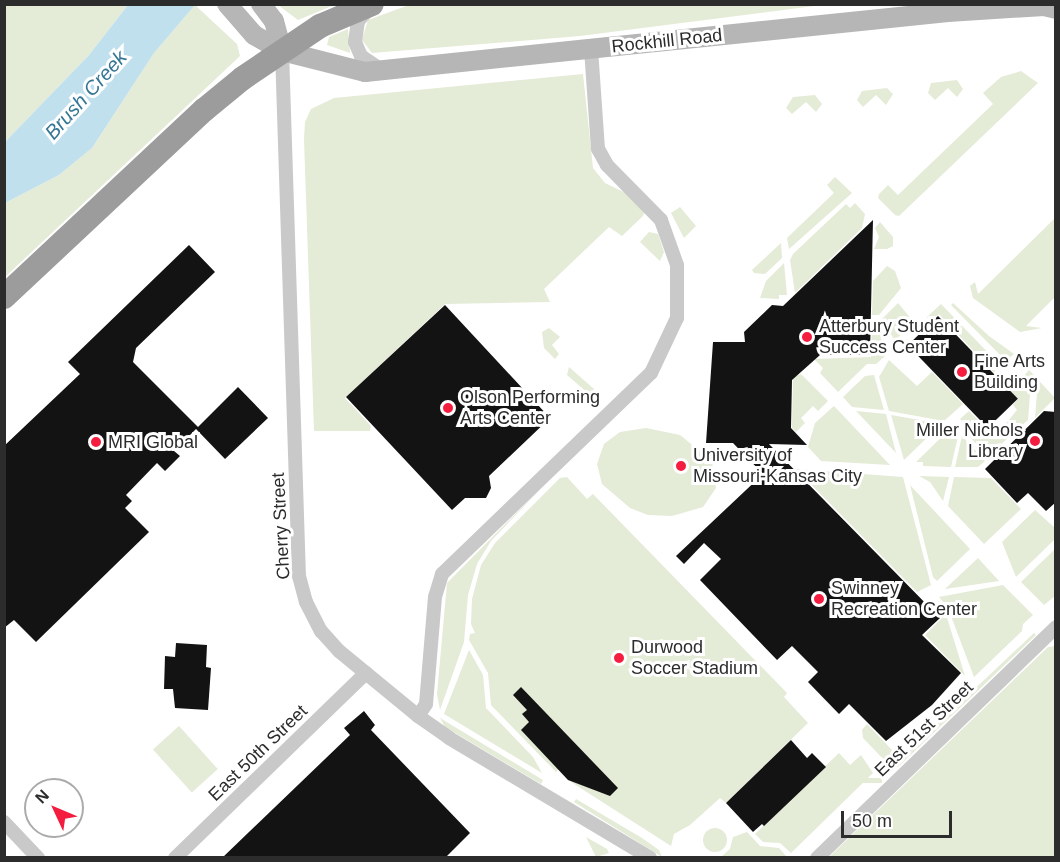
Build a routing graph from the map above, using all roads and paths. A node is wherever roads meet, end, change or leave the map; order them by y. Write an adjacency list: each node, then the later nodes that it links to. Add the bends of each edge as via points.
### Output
1 (261, 4): 6 (main road, via 274,21)
2 (373, 4): 6 (highway, via 320,26); 7 (street, via 358,21 355,42 362,56)
3 (230, 8): 6 (main road, Rockhill Road, via 254,35)
4 (1056, 9): 5 (main road, Rockhill Road, via 1044,6 948,12)
5 (591, 49): 7 (main road, Rockhill Road); 11 (street, via 598,149 607,165 661,220 672,245 679,281 677,318 651,373 442,574 435,597 426,704)
6 (282, 51): 7 (main road, Rockhill Road, via 342,68); 8 (highway, via 204,110); 10 (street, Cherry Street, via 299,576 306,602 321,631)
7 (384, 70)
8 (4, 297)
9 (1055, 628): 16 (street, East 51st Street)
10 (366, 674): 11 (street, Cherry Street); 14 (street, East 50th Street)
11 (418, 716): 15 (street, Cherry Street)
12 (4, 822): 13 (street)
13 (38, 858)
14 (175, 858)
15 (650, 858)
16 (817, 858)

